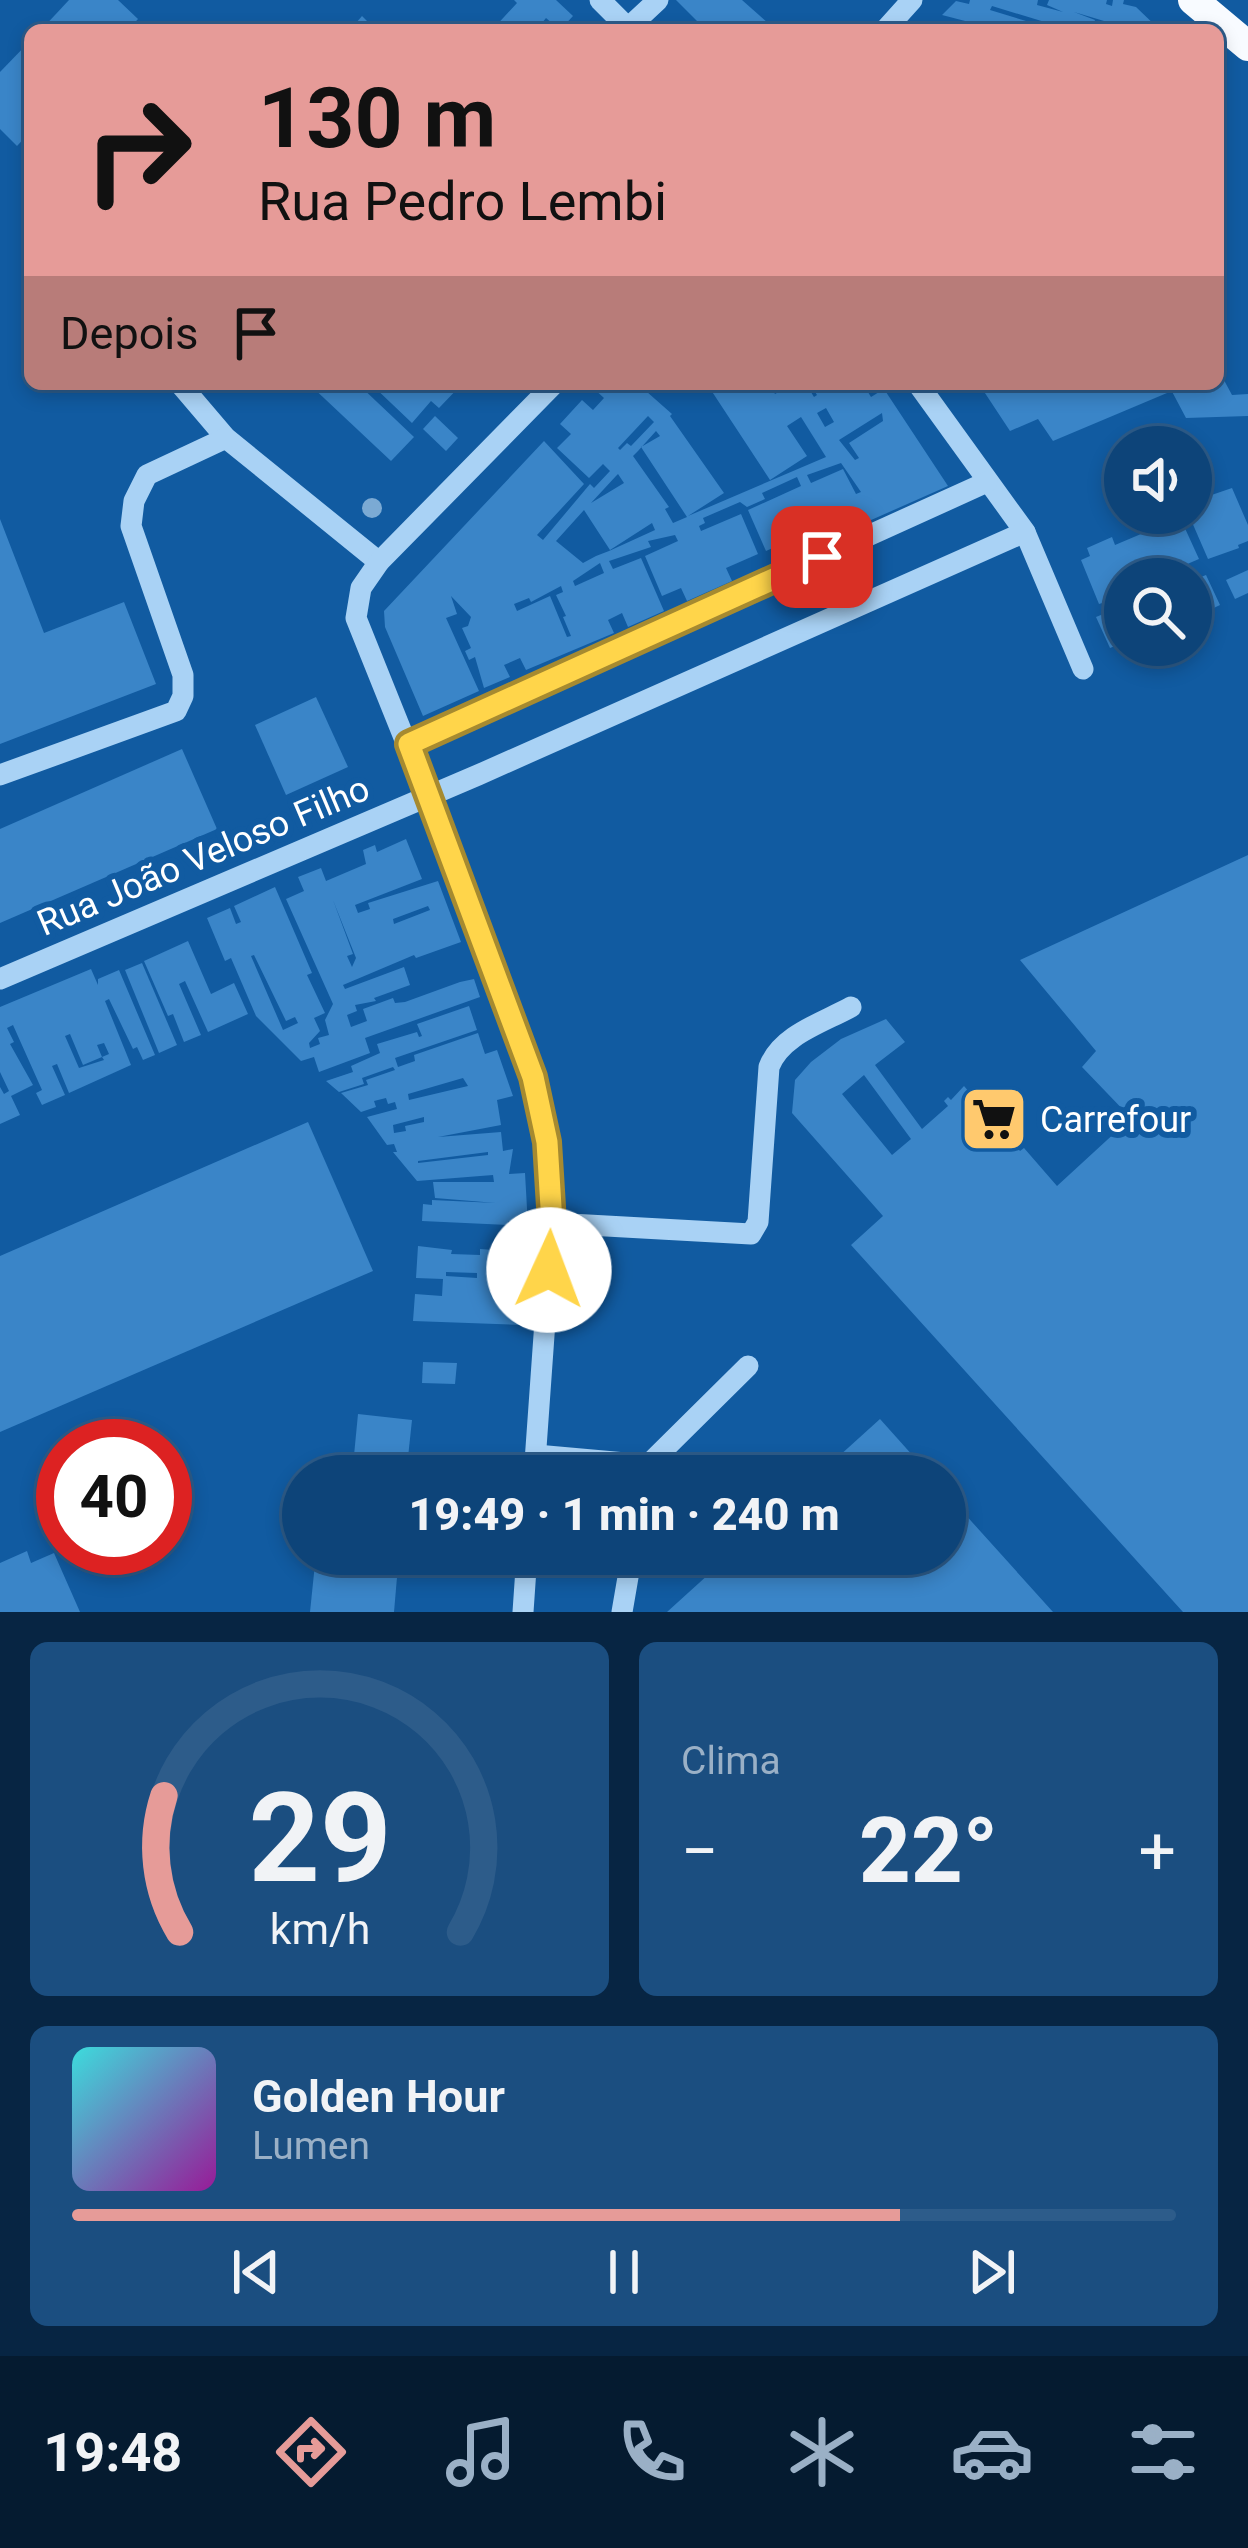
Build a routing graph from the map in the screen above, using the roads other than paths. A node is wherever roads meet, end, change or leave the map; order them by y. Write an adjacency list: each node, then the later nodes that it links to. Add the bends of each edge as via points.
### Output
1 (600, 0): 5 (street)
2 (658, 0): 6 (street)
3 (911, 0): 7 (street)
4 (1193, 0): 8 (main road)
5 (624, 24)
6 (634, 24)
7 (890, 24)
8 (1222, 24)
9 (1224, 26): 10 (main road)
10 (1248, 46)
11 (185, 390): 14 (street)
12 (548, 390): 17 (street)
13 (922, 390): 15 (street)
14 (226, 438): 17 (street); 20 (street, via 147,476 132,514 183,675 176,711)
15 (987, 482): 16 (street); 19 (street)
16 (1025, 532): 18 (street); 21 (street, Rua João Veloso Filho)
17 (379, 562): 19 (street, via 356,604 360,630)
18 (1083, 669)
19 (409, 744): 21 (street)
20 (0, 776)
21 (428, 795): 22 (street, Rua João Veloso Filho); 24 (street, via 533,1077)
22 (0, 979)
23 (851, 1007): 24 (street, via 773,1057 752,1234)
24 (552, 1223): 26 (street)
25 (748, 1366): 27 (street)
26 (536, 1455)
27 (662, 1455)
28 (526, 1575): 30 (street)
29 (628, 1575): 31 (street)
30 (523, 1612)
31 (622, 1612)

